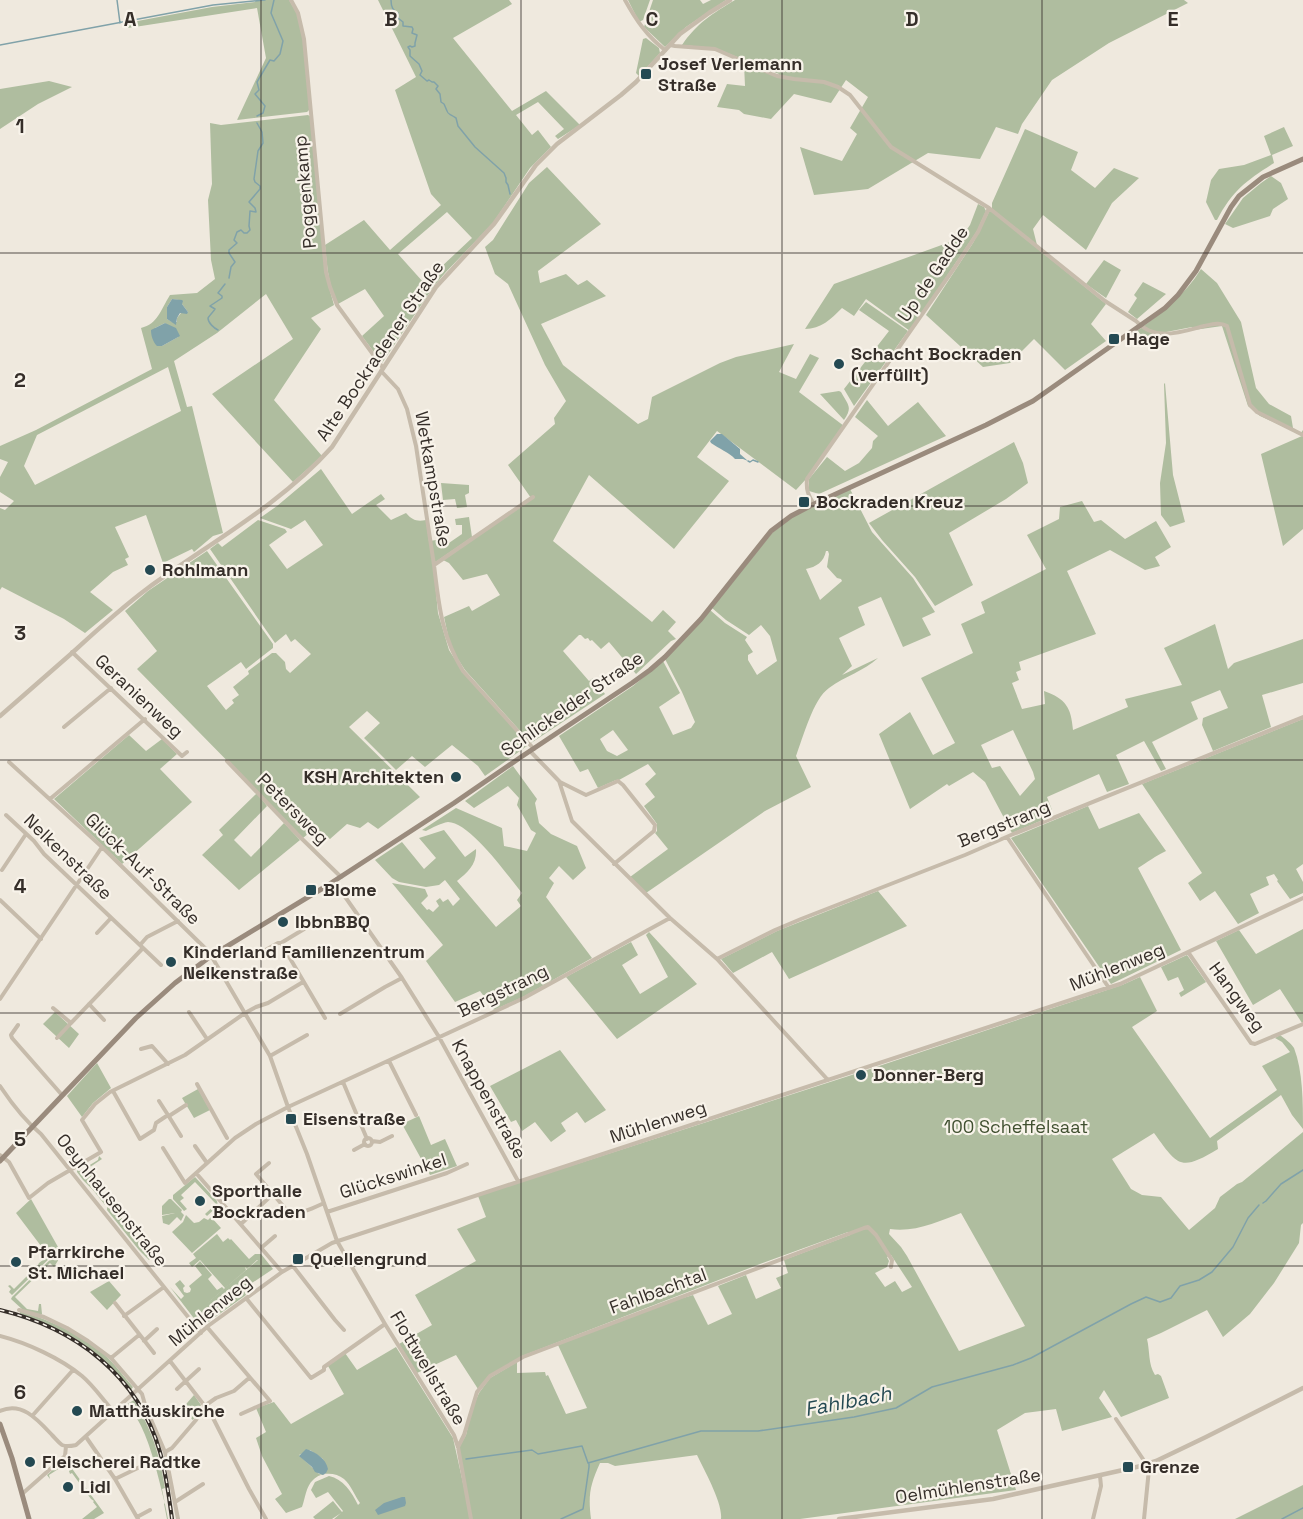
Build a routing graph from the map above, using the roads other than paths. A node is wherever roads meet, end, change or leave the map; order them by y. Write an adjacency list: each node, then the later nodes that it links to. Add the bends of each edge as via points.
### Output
1 (291, 0): 9 (street, Poggenkamp, via 304,39 326,272 337,305)
2 (625, 0): 5 (street, via 641,27)
3 (730, 0): 4 (street, Alte Bockradener Straße)
4 (670, 45): 5 (street, Alte Bockradener Straße); 7 (street, via 715,49 777,76 838,87 850,95 891,147)
5 (665, 50): 9 (street, Alte Bockradener Straße, via 621,95 536,165 494,224 436,287)
6 (1303, 159): 8 (main road, Schlickelder Straße, via 1263,177 1239,196 1178,295)
7 (989, 208): 8 (street); 12 (street, Up de Gadde, via 956,267 807,479 808,495)
8 (1140, 326): 10 (street, via 1166,335 1211,324 1227,326 1250,405); 12 (main road, Schlickelder Straße, via 1022,408)
9 (382, 369): 13 (street, Wetkampstraße, via 407,409); 14 (street, Alte Bockradener Straße, via 332,447 297,481 144,591)
10 (1303, 435)
11 (532, 497): 13 (street, Wetkampstraße)
12 (814, 504): 20 (main road, Schlickelder Straße, via 771,531 701,619 665,657)
13 (434, 565): 20 (street, Wetkampstraße, via 440,611 455,657)
14 (72, 652): 15 (street, Geranienweg); 16 (street, Alte Bockradener Straße)
15 (111, 688): 18 (street, Geranienweg); 19 (street)
16 (0, 716)
17 (1303, 717): 28 (street, Bergstrang)
18 (145, 719): 21 (street, Geranienweg, via 182,756); 25 (street)
19 (64, 727)
20 (532, 750): 24 (street, Wetkampstraße); 32 (main road, Schlickelder Straße)
21 (187, 752)
22 (227, 761): 32 (street, Petersweg)
23 (9, 762): 25 (street, Glück-Auf-Straße)
24 (559, 782): 30 (street, via 572,820); 30 (street, via 586,795 618,781 655,825 654,831)
25 (50, 799): 29 (street, Glück-Auf-Straße)
26 (6, 815): 27 (street, Nelkenstraße)
27 (26, 834): 31 (street); 34 (street, Nelkenstraße)
28 (1007, 837): 48 (street, Bergstrang, via 775,930); 52 (street)
29 (102, 847): 34 (street); 39 (street, Glück-Auf-Straße)
30 (614, 864): 38 (street)
31 (2, 870)
32 (340, 877): 33 (main road, Schlickelder Straße)
33 (334, 881): 46 (main road, Schlickelder Straße); 50 (street, Knappenstraße)
34 (76, 885): 37 (street, Nelkenstraße); 42 (street)
35 (1303, 898): 45 (street, Mühlenweg)
36 (0, 900): 42 (street)
37 (111, 918): 41 (street, Nelkenstraße); 44 (street, Nelkenstraße)
38 (670, 918): 48 (street); 65 (street, Bergstrang, via 524,998)
39 (178, 921): 44 (street, via 147,937); 46 (street, Glück-Auf-Straße)
40 (314, 923): 43 (street)
41 (97, 933)
42 (41, 939): 53 (street)
43 (281, 943): 47 (street); 51 (street)
44 (142, 946): 49 (street, Nelkenstraße); 54 (street)
45 (1188, 952): 52 (street, Mühlenweg); 62 (street, Hangweg, via 1251,1043)
46 (210, 956): 57 (street, Glück-Auf-Straße); 77 (main road, Schlickelder Straße, via 136,1018)
47 (253, 957)
48 (717, 959): 72 (street)
49 (161, 965)
50 (402, 978): 58 (street); 65 (street, Knappenstraße)
51 (303, 982): 57 (street); 59 (street)
52 (1108, 988): 72 (street, Mühlenweg)
53 (0, 999)
54 (88, 1004): 60 (street); 61 (street)
55 (53, 1008): 61 (street)
56 (189, 1012): 67 (street)
57 (245, 1013): 67 (street); 69 (street, Glück-Auf-Straße)
58 (340, 1014)
59 (325, 1018)
60 (104, 1020)
61 (71, 1023): 66 (street)
62 (1303, 1024)
63 (18, 1025): 77 (street, via 12,1038)
64 (307, 1035): 69 (street)
65 (439, 1037): 70 (street, Bergstrang); 99 (street, Knappenstraße)
66 (57, 1038)
67 (207, 1039): 71 (street)
68 (141, 1049): 71 (street, via 152,1046)
69 (270, 1056): 80 (street, Glück-Auf-Straße)
70 (389, 1061): 73 (street, Bergstrang); 82 (street)
71 (168, 1064): 76 (street)
72 (828, 1080): 99 (street, Mühlenweg)
73 (343, 1082): 80 (street, Bergstrang); 88 (street)
74 (197, 1084): 86 (street)
75 (0, 1086): 83 (street, Oeynhausenstraße)
76 (113, 1091): 81 (street, via 140,1139); 97 (street, via 82,1120 101,1152)
77 (62, 1095): 83 (main road, Schlickelder Straße)
78 (159, 1101): 81 (street)
79 (186, 1105): 81 (street)
80 (288, 1107): 87 (street); 101 (street, Glück-Auf-Straße)
81 (168, 1115): 84 (street)
82 (416, 1115)
83 (33, 1127): 93 (main road, Schlickelder Straße); 97 (street, Oeynhausenstraße)
84 (181, 1136)
85 (392, 1136): 88 (street, via 380,1142)
86 (227, 1138): 87 (street); 90 (street)
87 (236, 1138): 90 (street)
88 (368, 1141): 92 (street)
89 (195, 1146): 94 (street)
90 (227, 1146): 94 (street)
91 (163, 1148): 98 (street, via 184,1183)
92 (354, 1150)
93 (1, 1158): 97 (street, via 9,1162 29,1198)
94 (207, 1163): 98 (street)
95 (269, 1163): 100 (street, via 256,1174)
96 (467, 1164): 102 (street, Glückswinkel)
97 (70, 1170): 110 (street, Oeynhausenstraße)
98 (196, 1173): 103 (street)
99 (518, 1181): 105 (street, Mühlenweg)
100 (273, 1194): 101 (street, via 294,1214); 103 (street)
101 (324, 1203): 102 (street, Glück-Auf-Straße)
102 (327, 1212): 105 (street, Glück-Auf-Straße)
103 (241, 1224): 106 (street)
104 (275, 1236): 106 (street)
105 (337, 1241): 107 (street, Mühlenweg); 115 (street, Flottwellstraße)
106 (261, 1248): 109 (street)
107 (294, 1266): 109 (street, Mühlenweg); 118 (street)
108 (891, 1267): 142 (street, Fahlbachtal, via 892,1260 868,1227 523,1357 490,1377 477,1392)
109 (282, 1272): 111 (street, Mühlenweg)
110 (164, 1287): 114 (street); 119 (street, Oeynhausenstraße)
111 (246, 1298): 115 (street, via 312,1378); 116 (street, Mühlenweg)
112 (115, 1304): 114 (street)
113 (20, 1310): 124 (street, via 67,1328)
114 (124, 1316): 120 (street)
115 (385, 1324): 142 (street, Flottwellstraße)
116 (207, 1327): 119 (street, Mühlenweg); 128 (street)
117 (156, 1329): 122 (street)
118 (344, 1329)
119 (201, 1333): 125 (street, Mühlenweg)
120 (139, 1335): 122 (street); 124 (street)
121 (0, 1336): 127 (street, via 38,1350)
122 (144, 1341): 123 (street)
123 (154, 1353)
124 (111, 1358): 131 (street)
125 (170, 1361): 129 (street); 131 (street, Mühlenweg)
126 (199, 1369): 129 (street)
127 (74, 1370): 135 (street); 137 (street)
128 (249, 1378): 133 (street, via 234,1391); 136 (street, via 270,1401)
129 (185, 1381): 132 (street); 133 (street)
130 (1303, 1388): 145 (street, Oelmühlenstraße)
131 (138, 1389): 135 (street, Mühlenweg); 143 (street)
132 (177, 1389)
133 (206, 1405): 143 (street); 155 (street)
134 (0, 1411): 137 (street, via 17,1408)
135 (114, 1412): 140 (street, Mühlenweg)
136 (241, 1414)
137 (33, 1415): 141 (street)
138 (1116, 1419): 145 (street)
139 (0, 1424): 149 (main road)
140 (86, 1437): 141 (street, Mühlenweg, via 76,1445); 147 (street)
141 (66, 1446): 149 (street, via 65,1456)
142 (458, 1447): 156 (street, Flottwellstraße)
143 (165, 1452): 150 (street)
144 (144, 1465): 147 (street)
145 (1147, 1465): 146 (street, Oelmühlenstraße); 159 (street)
146 (1100, 1476): 157 (street, Oelmühlenstraße, via 993,1499); 158 (street)
147 (115, 1479): 152 (street)
148 (203, 1484): 150 (street)
149 (22, 1494): 153 (main road)
150 (175, 1502): 154 (street)
151 (150, 1510): 152 (street)
152 (137, 1518)
153 (29, 1519)
154 (178, 1519)
155 (266, 1519)
156 (471, 1519)
157 (838, 1519)
158 (1093, 1519)
159 (1144, 1519)

